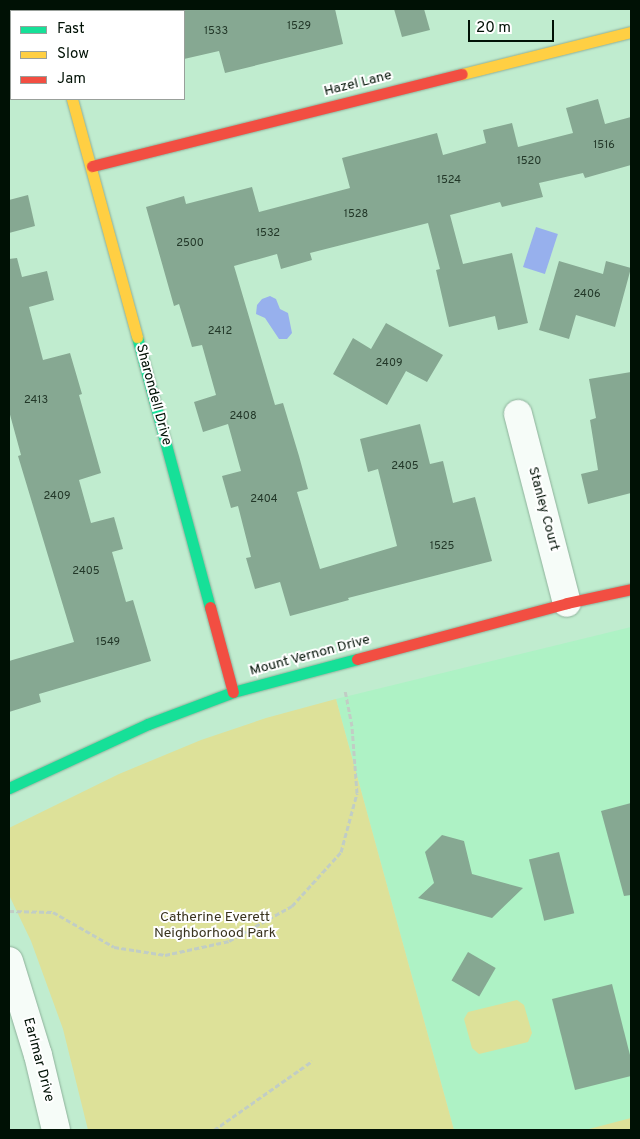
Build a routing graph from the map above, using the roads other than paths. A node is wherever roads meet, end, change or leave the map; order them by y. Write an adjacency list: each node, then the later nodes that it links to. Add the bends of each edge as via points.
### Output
1 (631, 32): 3 (street, Hazel Lane)
2 (72, 100): 3 (street, Sharondell Drive)
3 (92, 166): 7 (street, Sharondell Drive)
4 (518, 414): 6 (street, Stanley Court)
5 (631, 589): 6 (street, Mount Vernon Drive)
6 (568, 603): 7 (street, Mount Vernon Drive)
7 (233, 692): 8 (street, Mount Vernon Drive, via 148,724)
8 (9, 788)
9 (9, 961): 10 (street, Earlmar Drive, via 38,1055)
10 (56, 1130)

